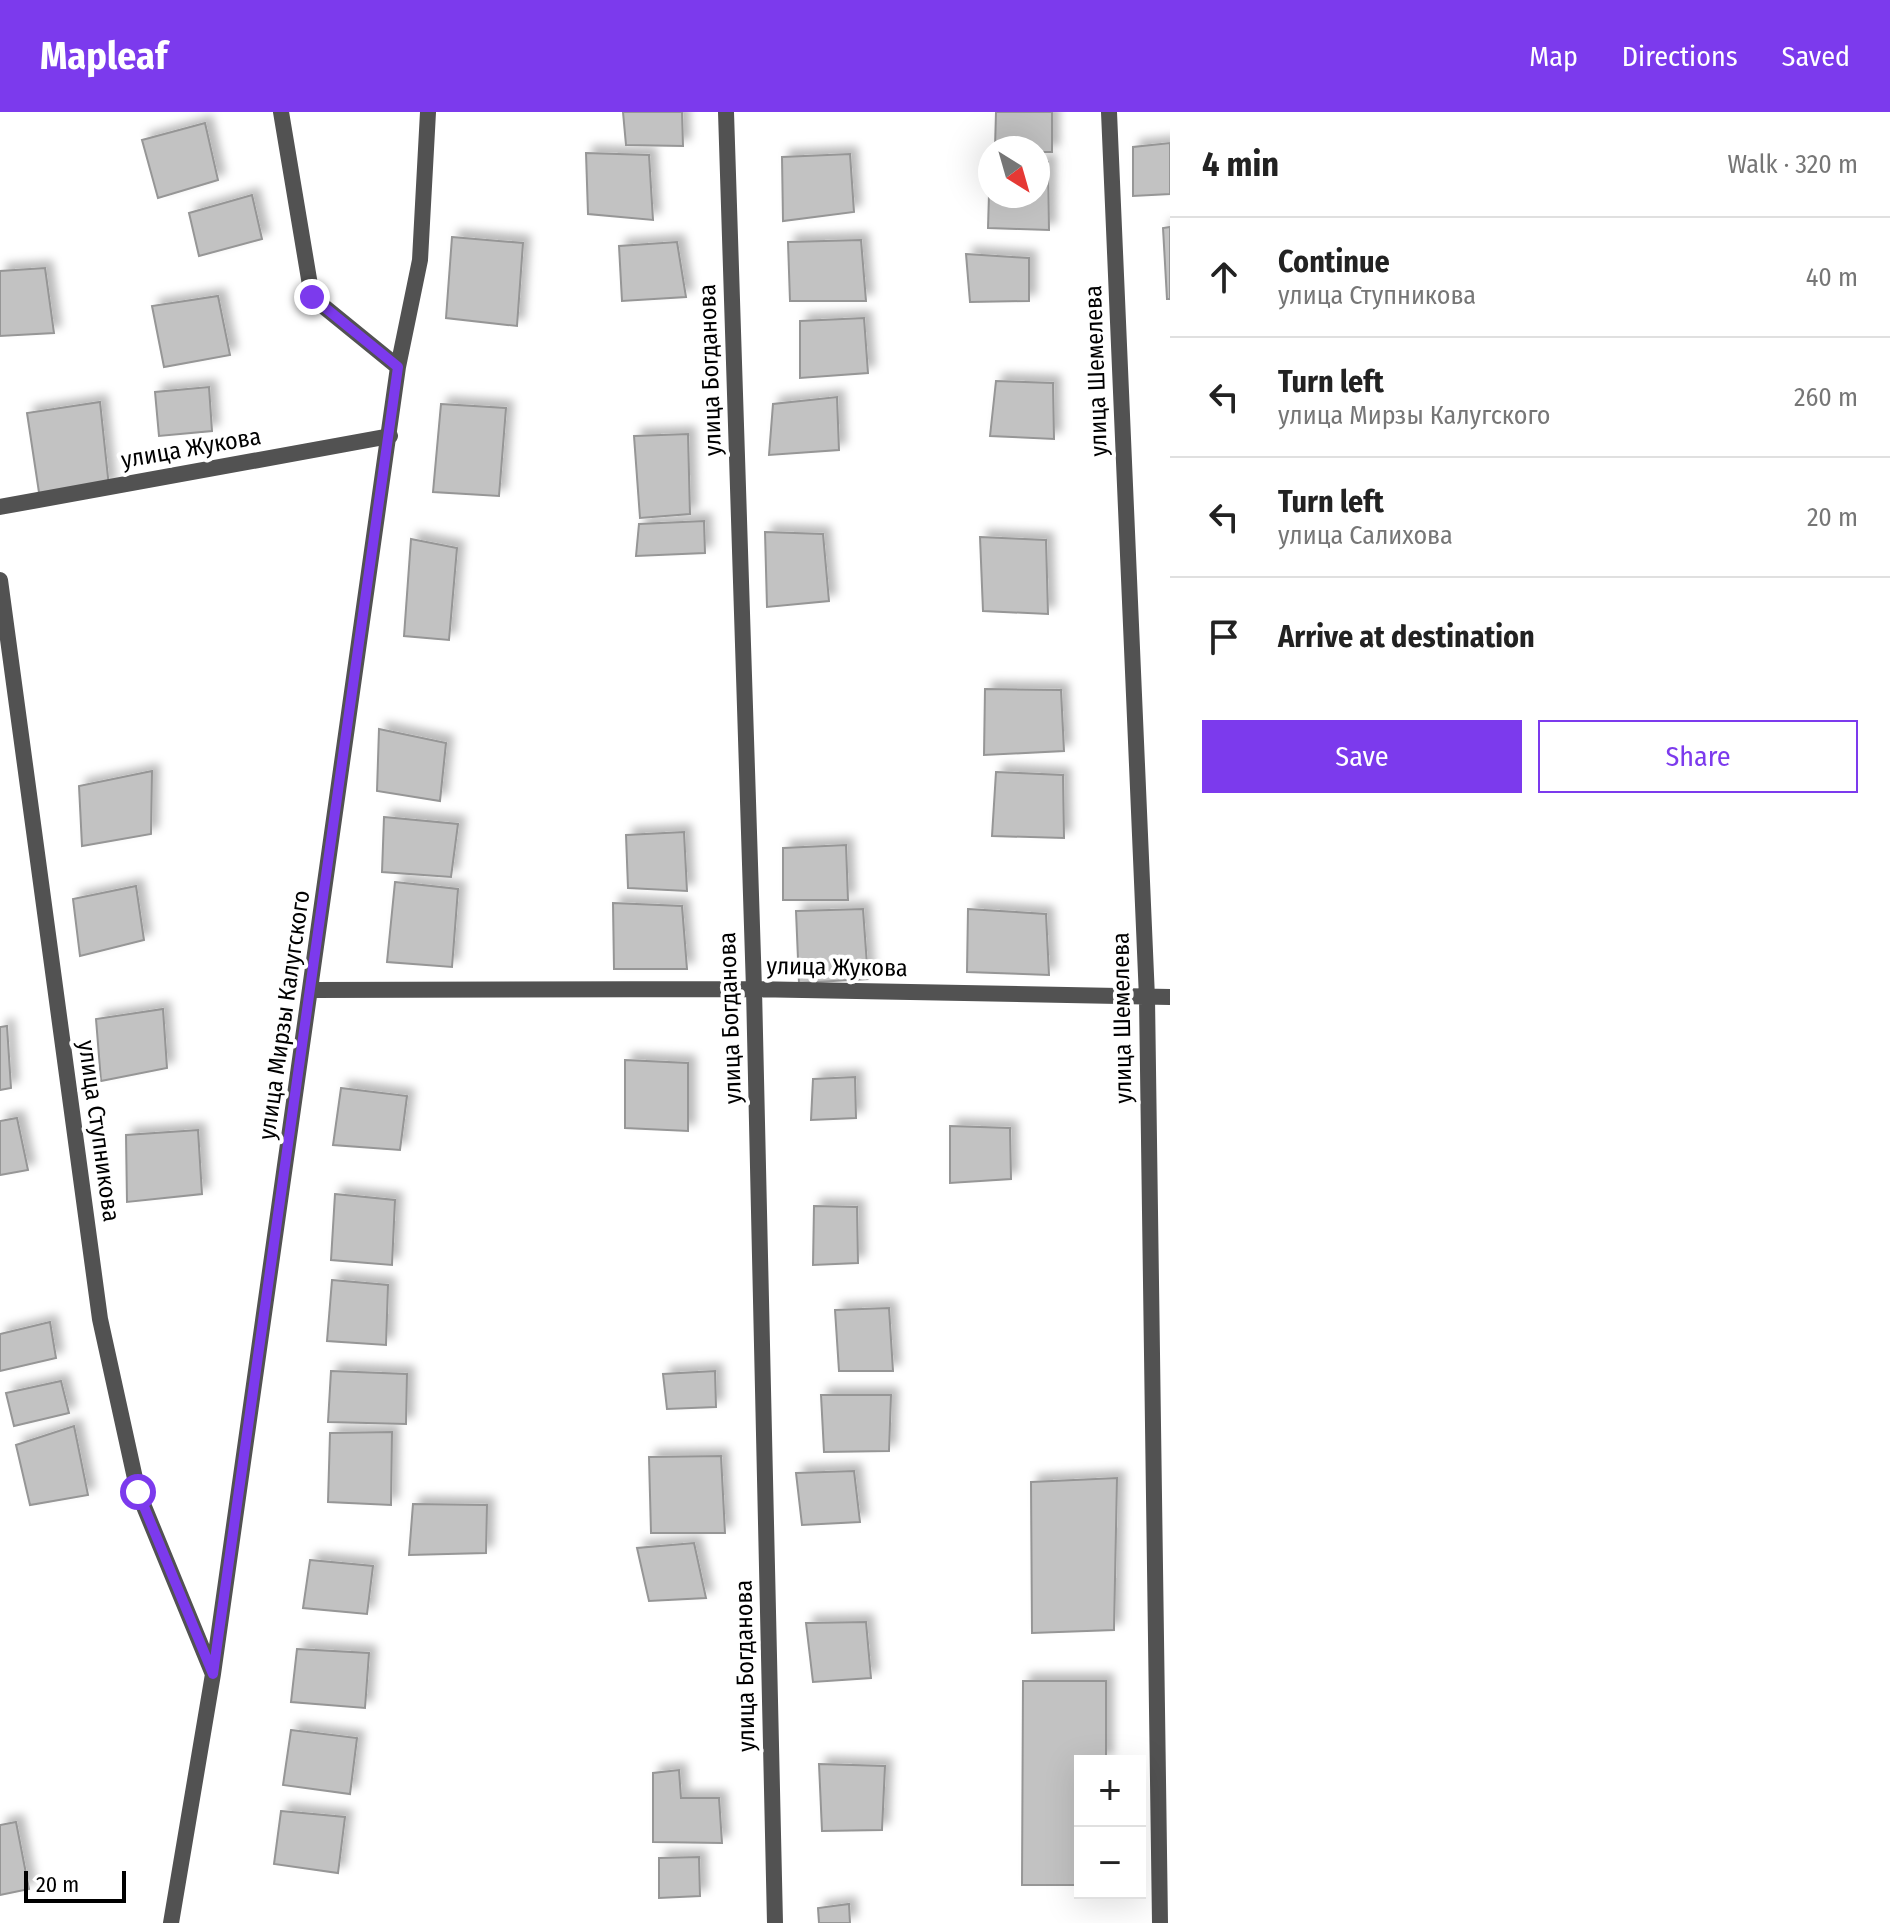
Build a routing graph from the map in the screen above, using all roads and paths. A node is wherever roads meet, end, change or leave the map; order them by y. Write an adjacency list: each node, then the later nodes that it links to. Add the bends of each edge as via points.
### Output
1 (281, 112): 5 (street, via 312,297)
2 (428, 112): 5 (street, улица Мирзы Калугского, via 420,260)
3 (726, 112): 9 (street, улица Богданова)
4 (1109, 112): 12 (street, улица Шемелева)
5 (398, 367): 6 (street, улица Мирзы Калугского)
6 (390, 436): 7 (street, улица Жукова); 10 (street, улица Мирзы Калугского)
7 (0, 507)
8 (0, 580): 13 (street, улица Ступникова, via 100,1319 138,1492)
9 (754, 989): 10 (street, улица Жукова); 12 (street, улица Жукова); 15 (street, улица Богданова)
10 (312, 990): 13 (street, улица Мирзы Калугского)
11 (1170, 997): 12 (street, улица Жукова)
12 (1147, 998): 16 (street, улица Шемелева)
13 (213, 1674): 14 (street, улица Мирзы Калугского)
14 (171, 1923)
15 (775, 1923)
16 (1160, 1923)

